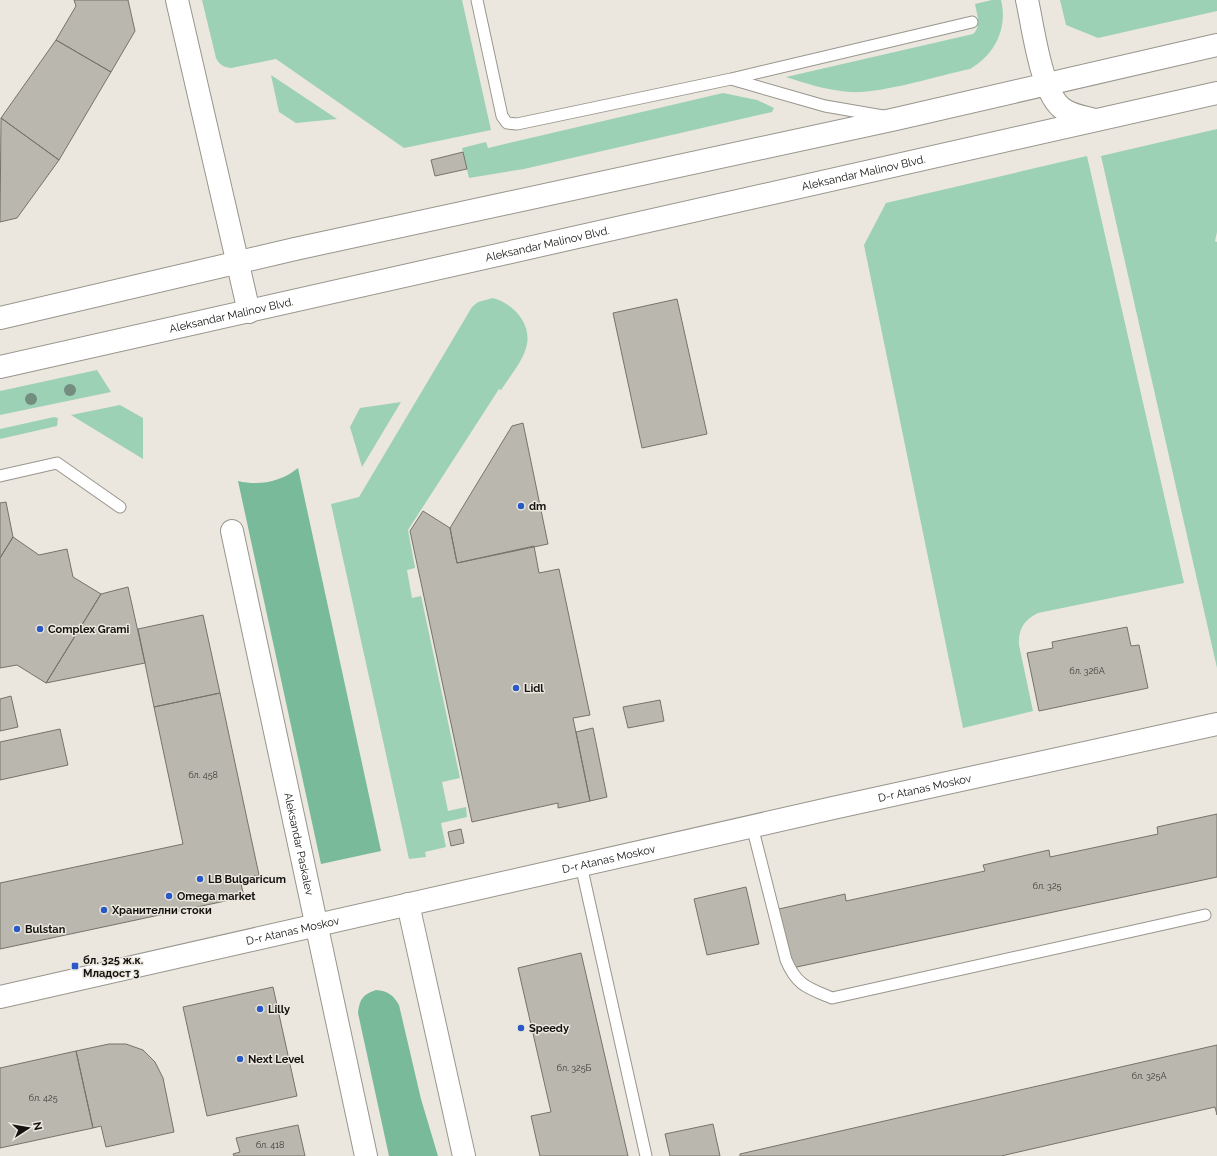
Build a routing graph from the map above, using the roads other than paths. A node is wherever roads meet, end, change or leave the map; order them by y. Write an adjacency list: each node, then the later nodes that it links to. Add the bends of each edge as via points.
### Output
1 (177, 0): 11 (street)
2 (477, 0): 6 (lane, via 502,116 507,123 517,124)
3 (1027, 0): 7 (street, Aleksandar Malinov Blvd.)
4 (972, 22): 6 (lane)
5 (1217, 45): 7 (street)
6 (731, 79): 9 (lane, via 825,106)
7 (1046, 84): 9 (street); 10 (street, Aleksandar Malinov Blvd., via 1052,98 1062,108 1074,115)
8 (1217, 93): 10 (street, Aleksandar Malinov Blvd.)
9 (896, 119): 11 (street, via 434,218)
10 (1095, 120): 12 (street, Aleksandar Malinov Blvd.)
11 (238, 263): 12 (street); 13 (street)
12 (249, 312): 14 (street, Aleksandar Malinov Blvd.)
13 (0, 318)
14 (0, 367)
15 (0, 476): 16 (lane, via 57,463)
16 (120, 508)
17 (232, 531): 23 (street, Aleksandar Paskalev)
18 (1217, 724): 19 (street, D-r Atanas Moskov)
19 (752, 826): 20 (street, D-r Atanas Moskov); 22 (lane, via 786,960 793,976 809,989 832,998)
20 (581, 865): 21 (street, D-r Atanas Moskov); 27 (lane)
21 (408, 904): 23 (street, D-r Atanas Moskov); 26 (street)
22 (1205, 915)
23 (316, 925): 24 (street, D-r Atanas Moskov); 25 (street, Aleksandar Paskalev)
24 (0, 997)
25 (366, 1156)
26 (464, 1156)
27 (646, 1156)

